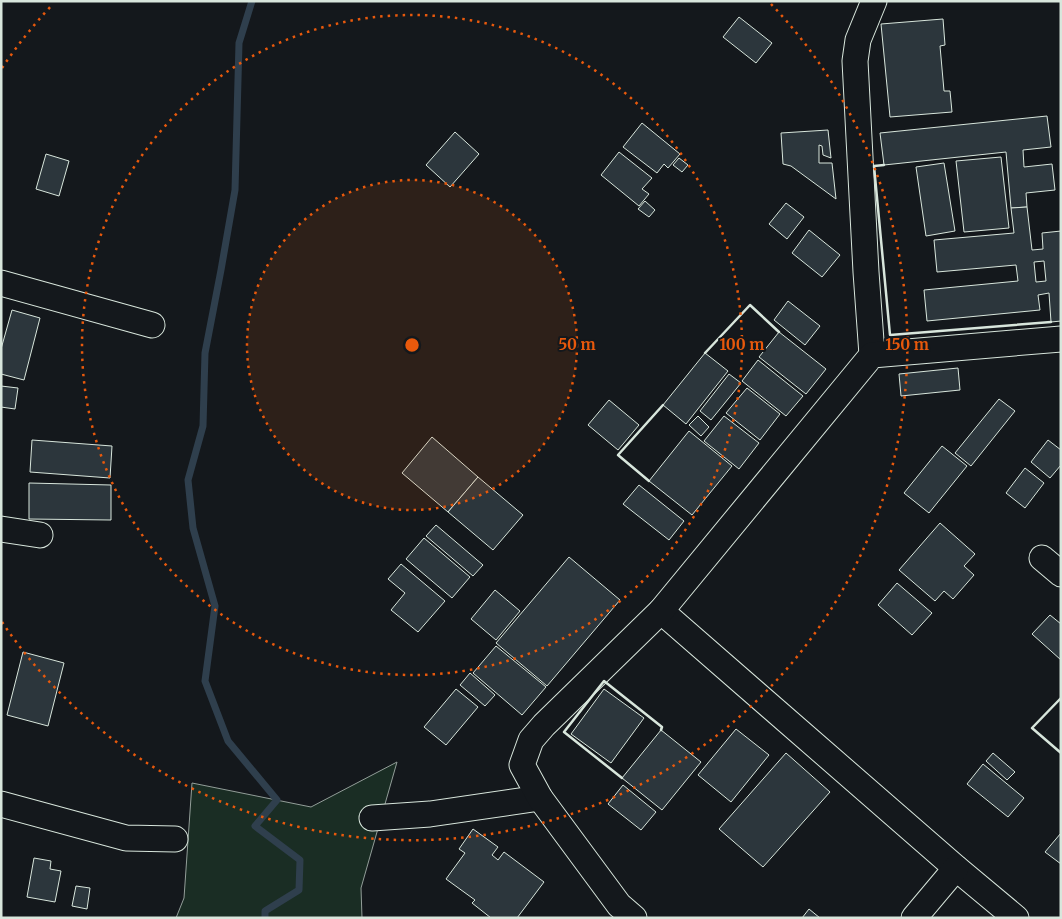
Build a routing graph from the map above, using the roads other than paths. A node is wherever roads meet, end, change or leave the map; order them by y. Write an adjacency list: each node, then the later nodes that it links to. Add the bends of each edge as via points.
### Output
1 (874, 1): 5 (street, via 858,40 855,62)
2 (1, 283): 3 (street)
3 (152, 325)
4 (1061, 339): 5 (street)
5 (872, 356): 10 (street)
6 (1, 529): 7 (street)
7 (40, 535)
8 (1042, 558): 9 (street)
9 (1061, 574)
10 (660, 611): 11 (street, via 531,740 522,765); 15 (street)
11 (540, 798): 13 (street, via 430,814); 16 (street)
12 (1, 804): 14 (street, via 126,838)
13 (372, 818)
14 (175, 839)
15 (956, 868): 17 (street); 18 (street)
16 (621, 914)
17 (914, 918)
18 (1016, 918)

